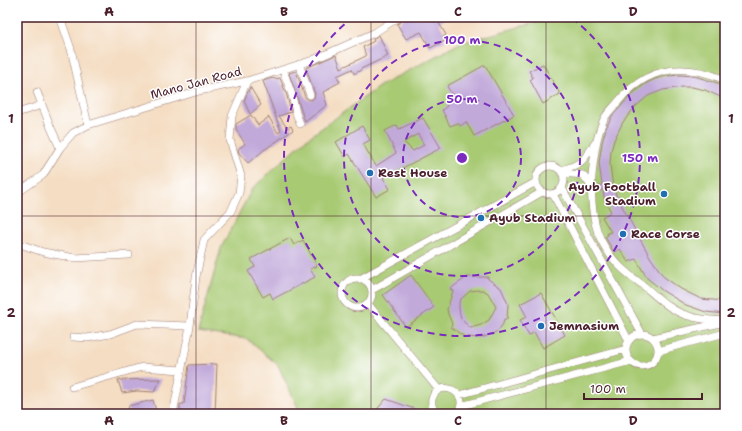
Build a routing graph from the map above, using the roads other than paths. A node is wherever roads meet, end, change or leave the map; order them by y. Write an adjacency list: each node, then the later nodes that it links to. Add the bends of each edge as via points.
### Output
1 (60, 17): 12 (street, via 71,49)
2 (399, 17): 3 (street, Mano Jan Road, via 374,32)
3 (299, 64): 4 (street, Mano Jan Road); 8 (street)
4 (283, 70): 6 (street, Mano Jan Road); 11 (street)
5 (725, 80): 13 (street, via 698,70 673,69 648,76 626,92 604,118)
6 (247, 81): 12 (street, Mano Jan Road, via 199,91); 30 (street, via 232,116 230,140 241,176 239,192 231,210 204,240)
7 (37, 92): 9 (street)
8 (310, 95)
9 (42, 105): 10 (street); 14 (street)
10 (17, 113)
11 (300, 124)
12 (88, 125): 14 (street, Mano Jan Road, via 73,133)
13 (597, 140): 15 (street, via 583,162); 17 (street)
14 (60, 148): 20 (street, Mano Jan Road, via 43,175)
15 (562, 172): 16 (street, via 553,166 543,167 537,173); 17 (street, via 583,175); 18 (street, via 565,181)
16 (536, 182): 19 (street); 24 (street)
17 (592, 186): 27 (street, via 592,207 600,239 612,258 628,274 677,311)
18 (562, 188): 21 (street); 32 (street)
19 (542, 192): 21 (street); 25 (street)
20 (17, 193)
21 (553, 194): 35 (street)
22 (17, 243): 23 (street, via 43,252 75,258)
23 (129, 255)
24 (360, 279): 25 (street, via 368,283); 26 (street, via 351,280 347,284 343,298 354,308)
25 (372, 290): 26 (street)
26 (368, 304): 41 (street)
27 (702, 319): 28 (street); 29 (street)
28 (725, 322): 29 (street)
29 (714, 324): 34 (street)
30 (190, 326): 33 (street, via 137,324 110,334 87,338); 39 (street)
31 (725, 333): 37 (street)
32 (642, 334): 34 (street); 35 (street)
33 (73, 337)
34 (653, 338): 37 (street)
35 (629, 341): 36 (street)
36 (626, 349): 38 (street); 42 (street)
37 (658, 351): 38 (street, via 654,360 645,365)
38 (631, 361): 43 (street)
39 (181, 370): 40 (street, via 142,366); 44 (street)
40 (72, 387)
41 (439, 390): 42 (street, via 448,388); 45 (street, via 432,402)
42 (459, 395): 43 (street)
43 (461, 406): 46 (street)
44 (173, 414)
45 (437, 414)
46 (456, 414)

